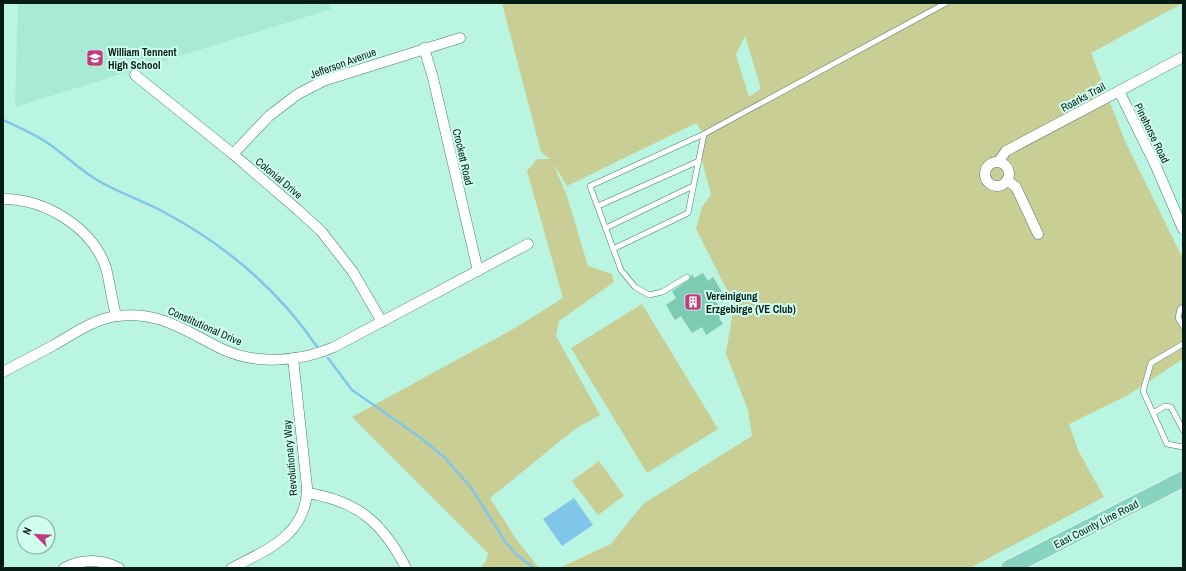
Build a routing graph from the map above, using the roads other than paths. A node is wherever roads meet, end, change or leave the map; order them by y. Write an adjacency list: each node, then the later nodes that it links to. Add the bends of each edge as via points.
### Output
1 (946, 3): 7 (lane)
2 (460, 38): 3 (street, Jefferson Avenue)
3 (424, 48): 8 (street, Jefferson Avenue, via 323,81 298,94 268,116); 21 (street, Crockett Road)
4 (1183, 57): 6 (street, Roarks Trail)
5 (135, 75): 8 (street, Colonial Drive)
6 (1119, 91): 10 (street, Roarks Trail, via 1006,151); 15 (street, Pinehorse Road)
7 (704, 134): 9 (lane); 14 (lane, via 590,186)
8 (233, 154): 25 (street, Colonial Drive, via 320,231 353,272)
9 (699, 161): 12 (lane); 14 (lane)
10 (999, 161): 11 (street, via 1009,170); 11 (street, via 990,163 985,172 987,181 1000,186)
11 (1007, 180): 18 (street, via 1016,188)
12 (693, 186): 16 (lane); 20 (lane, via 688,213)
13 (3, 199): 24 (street, via 24,201 44,207 82,231 95,248 105,268)
14 (598, 206): 16 (lane)
15 (1181, 218): 17 (street, Pinehorse Road)
16 (606, 228): 20 (lane)
17 (1183, 229)
18 (1038, 234)
19 (528, 244): 21 (street, Constitutional Drive)
20 (614, 249): 22 (lane, via 621,270 635,287 649,295 662,292)
21 (478, 271): 25 (street, Constitutional Drive)
22 (687, 276)
23 (1183, 307): 26 (lane, via 1178,318)
24 (116, 316): 28 (street, Constitutional Drive, via 138,315 167,321 233,353 269,359); 29 (street, Constitutional Drive, via 77,331)
25 (382, 322): 28 (street, Constitutional Drive, via 325,351)
26 (1183, 326)
27 (1183, 344): 30 (lane, via 1151,363 1143,391)
28 (293, 358): 34 (street, Revolutionary Way)
29 (3, 372)
30 (1153, 413): 31 (lane, via 1165,406 1171,407); 32 (lane, via 1167,444)
31 (1183, 430)
32 (1183, 447)
33 (1182, 482): 39 (main road, East County Line Road)
34 (307, 493): 37 (street, Revolutionary Way, via 300,519 285,537); 38 (street, via 335,499 368,517 390,539)
35 (64, 568): 36 (street, via 90,561)
36 (119, 568)
37 (232, 568)
38 (406, 568)
39 (1009, 568)

